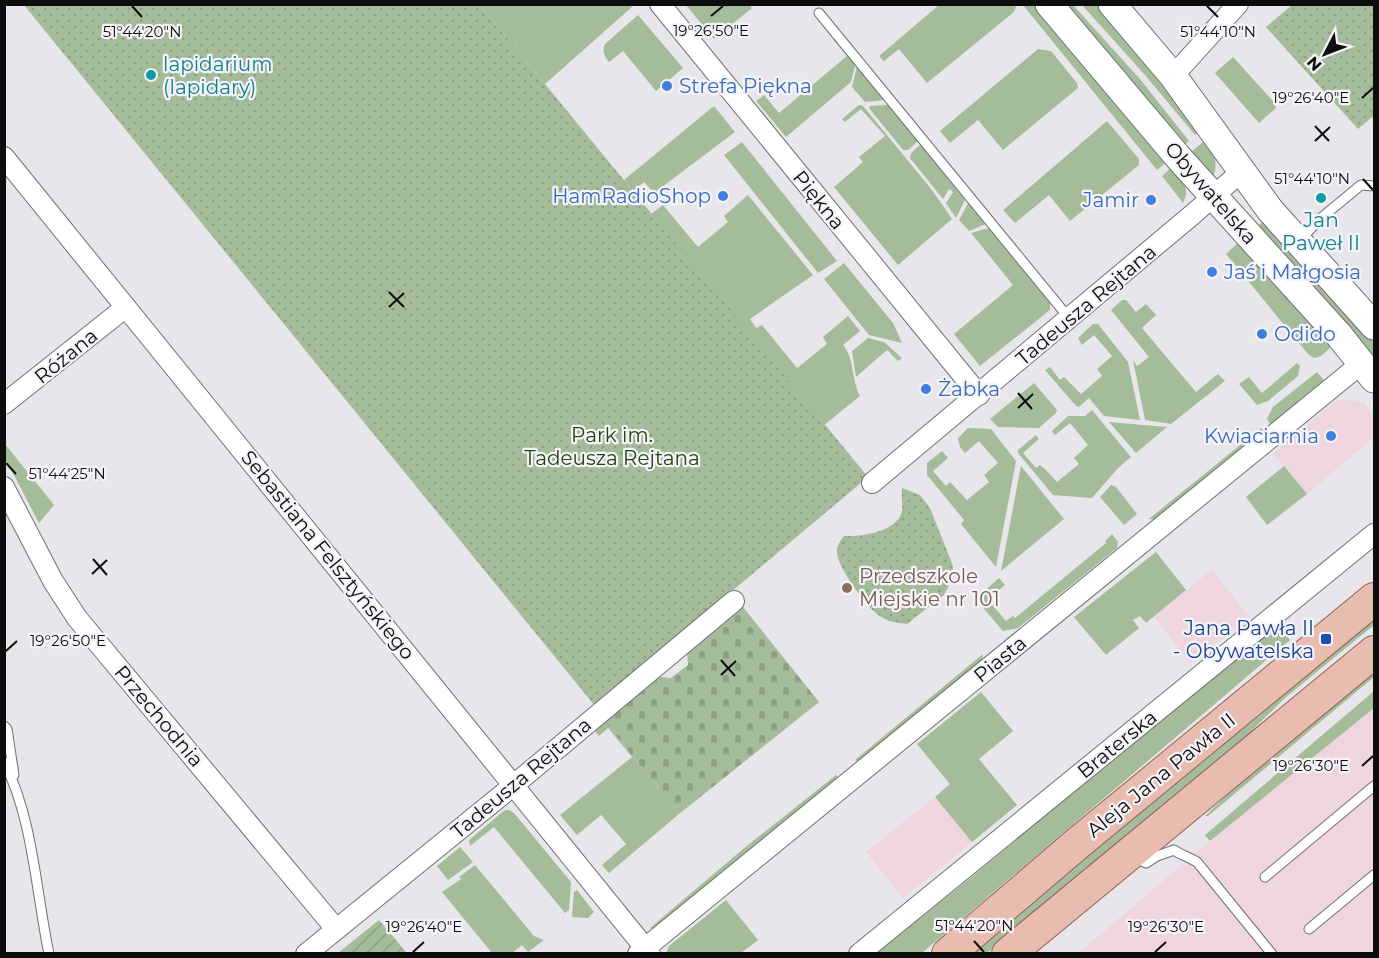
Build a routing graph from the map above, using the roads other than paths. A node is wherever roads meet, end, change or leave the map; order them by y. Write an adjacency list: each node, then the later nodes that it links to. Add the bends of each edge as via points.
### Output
1 (660, 4): 16 (street, Piękna)
2 (1049, 4): 10 (main road, Obywatelska)
3 (1113, 4): 6 (main road, Obywatelska)
4 (1238, 4): 6 (street)
5 (819, 14): 13 (lane)
6 (1173, 76): 8 (main road, Obywatelska)
7 (4, 157): 12 (street, Sebastiana Felsztyńskiego)
8 (1242, 171): 10 (street, Tadeusza Rejtana); 11 (main road, Obywatelska)
9 (1374, 186): 11 (lane, via 1361,185)
10 (1213, 197): 13 (street, Tadeusza Rejtana); 15 (main road, Obywatelska)
11 (1298, 242): 14 (main road, Obywatelska)
12 (126, 307): 17 (street, Różana); 27 (street, Sebastiana Felsztyńskiego)
13 (1069, 318): 16 (street, Tadeusza Rejtana)
14 (1374, 326)
15 (1368, 371): 34 (street, Piasta)
16 (979, 395): 18 (street, Tadeusza Rejtana)
17 (4, 404)
18 (872, 483)
19 (4, 487): 32 (street, Przechodnia, via 77,618)
20 (1374, 534): 37 (street, Braterska)
21 (1374, 598): 38 (main road, Aleja Jana Pawła II)
22 (734, 601): 27 (street, Tadeusza Rejtana)
23 (1374, 652): 29 (main road, Aleja Jana Pawła II)
24 (4, 726): 26 (lane)
25 (4, 762): 26 (lane)
26 (16, 784): 35 (lane)
27 (514, 784): 32 (street, Tadeusza Rejtana); 34 (street, Sebastiana Felsztyńskiego)
28 (1374, 786): 31 (lane)
29 (1127, 855): 39 (main road, Aleja Jana Pawła II); 40 (lane, via 1146,863 1174,850 1188,855)
30 (1374, 875): 33 (lane)
31 (1265, 877)
32 (336, 929): 36 (street, Tadeusza Rejtana)
33 (1309, 929)
34 (644, 952)
35 (50, 954)
36 (306, 954)
37 (859, 954)
38 (948, 954)
39 (1008, 954)
40 (1272, 954)

